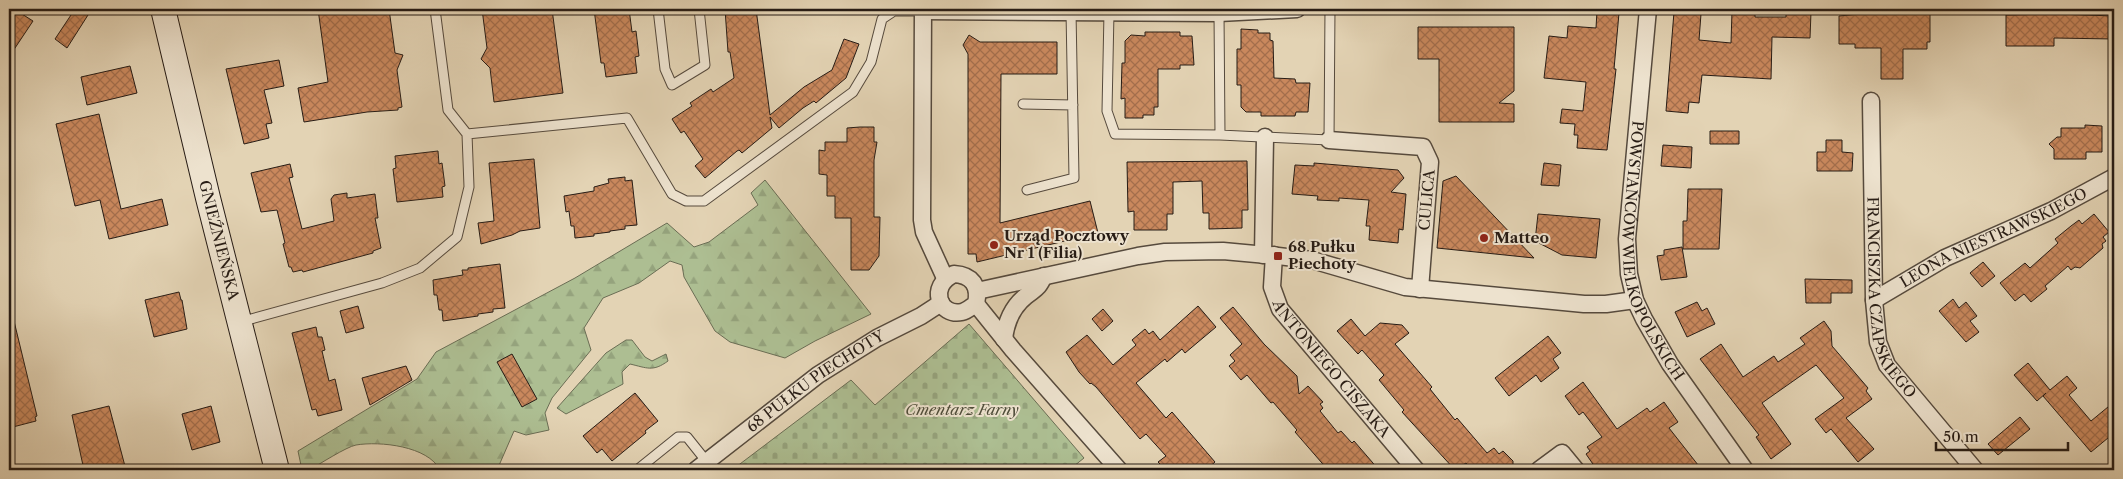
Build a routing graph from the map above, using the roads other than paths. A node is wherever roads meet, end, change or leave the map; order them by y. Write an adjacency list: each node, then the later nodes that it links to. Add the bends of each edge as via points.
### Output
1 (435, 9): 15 (lane, via 448,110)
2 (658, 9): 3 (lane, via 665,69 672,85 705,65)
3 (699, 9)
4 (1297, 9): 11 (street)
5 (1330, 9): 18 (lane)
6 (1648, 9): 26 (street, POWSTAŃCÓW WIELKOPOLSKICH, via 1627,239 1629,274)
7 (158, 10): 29 (street, GNIEŹNIEŃSKA)
8 (922, 10): 9 (street); 15 (lane, via 894,11 882,20 871,62 853,92 704,200 686,201 672,194 626,118); 23 (street, via 922,220 924,232)
9 (1072, 10): 10 (street); 14 (lane)
10 (1109, 12): 11 (street); 16 (lane, via 1107,111 1115,134)
11 (1220, 13): 16 (lane)
12 (1871, 101): 27 (street, FRANCISZKA CZAPSKIEGO)
13 (1023, 104): 14 (lane)
14 (1073, 105): 20 (lane, via 1074,178)
15 (467, 134): 29 (lane, via 470,187 457,237 420,268 382,283)
16 (1220, 135): 17 (lane)
17 (1265, 137): 18 (lane); 21 (street, ANTONIEGO CISZAKA)
18 (1330, 140): 24 (street, CULICA, via 1423,147 1430,162)
19 (2114, 177): 27 (street, LEONA NIESTRAWSKIEGO, via 2051,211 1945,258)
20 (1027, 190)
21 (1268, 255): 22 (street, via 1223,251 1165,252); 24 (street, via 1312,260 1391,284); 35 (street, ANTONIEGO CISZAKA, via 1272,287 1280,309)
22 (1044, 276): 25 (street); 30 (street, via 1038,289 1014,308)
23 (945, 278): 25 (street, via 954,274 964,275 972,280); 28 (street, via 938,295)
24 (1420, 288): 26 (street, via 1584,304)
25 (976, 297): 28 (street, via 963,312 947,310); 30 (street)
26 (1635, 300): 38 (street, POWSTAŃCÓW WIELKOPOLSKICH, via 1670,364)
27 (1874, 300): 39 (street, FRANCISZKA CZAPSKIEGO, via 1878,342 1887,365)
28 (941, 303): 31 (street, 68 PUŁKU PIECHOTY, via 818,375)
29 (240, 322): 32 (street, GNIEŹNIEŃSKA)
30 (1004, 338): 34 (street)
31 (702, 466): 33 (lane, via 687,437 678,437)
32 (277, 470)
33 (636, 470)
34 (1119, 470)
35 (1416, 470)
36 (1540, 470): 37 (street, via 1562,453)
37 (1576, 470)
38 (1745, 470)
39 (1975, 470)

